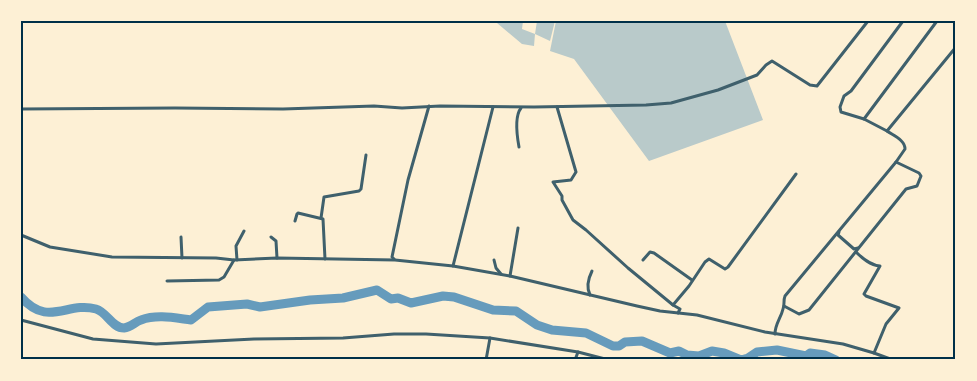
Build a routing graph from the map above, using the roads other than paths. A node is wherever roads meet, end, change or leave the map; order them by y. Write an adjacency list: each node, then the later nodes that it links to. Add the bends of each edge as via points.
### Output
1 (868, 21): 8 (street, via 817,86 810,85 772,61 757,75 739,83 671,103)
2 (903, 21): 10 (street, via 844,96 840,107 842,112)
3 (937, 21): 10 (street)
4 (956, 47): 11 (street)
5 (429, 106): 6 (street); 9 (street); 30 (street, via 399,219 392,257)
6 (492, 107): 7 (street); 33 (street)
7 (522, 107): 8 (street); 12 (street, via 517,123)
8 (557, 107): 40 (street, via 576,172 571,180 553,182 573,220)
9 (21, 109)
10 (864, 118): 11 (street)
11 (887, 131): 14 (street, via 902,140 905,146)
12 (519, 146)
13 (366, 155): 16 (street, via 361,190 324,197)
14 (896, 162): 20 (street); 24 (street, via 920,173 921,180 918,186 906,190)
15 (796, 174): 38 (street, via 728,267 725,269 709,259)
16 (321, 218): 17 (street, via 298,213); 28 (street)
17 (295, 221)
18 (518, 228): 36 (street)
19 (244, 231): 29 (street, via 236,246)
20 (839, 231): 24 (street, via 838,235 854,249); 41 (street, via 788,292)
21 (21, 235): 26 (street, via 50,247 112,257)
22 (181, 237): 26 (street)
23 (271, 237): 27 (street, via 276,241)
24 (859, 248): 25 (street)
25 (856, 252): 41 (street, via 808,310 799,314); 47 (street, via 874,266 880,266 864,294 899,308 886,324)
26 (182, 258): 29 (street)
27 (277, 258): 28 (street); 29 (street)
28 (325, 259): 30 (street)
29 (236, 260): 37 (street, via 219,280)
30 (395, 260): 33 (street)
31 (494, 260): 35 (street)
32 (643, 260): 38 (street, via 650,252 654,253)
33 (453, 266): 35 (street)
34 (592, 271): 39 (street, via 587,285)
35 (501, 274): 36 (street)
36 (510, 276): 39 (street)
37 (167, 280)
38 (692, 280): 40 (street)
39 (590, 295): 42 (street)
40 (672, 305): 42 (street, via 680,309)
41 (784, 306): 44 (street)
42 (678, 313): 44 (street)
43 (21, 320): 45 (street, via 93,339 156,344 394,334)
44 (775, 334): 47 (street)
45 (490, 338): 46 (street); 48 (street)
46 (578, 352): 49 (street); 50 (street)
47 (874, 352): 51 (street)
48 (486, 360)
49 (576, 360)
50 (609, 360)
51 (893, 360)

